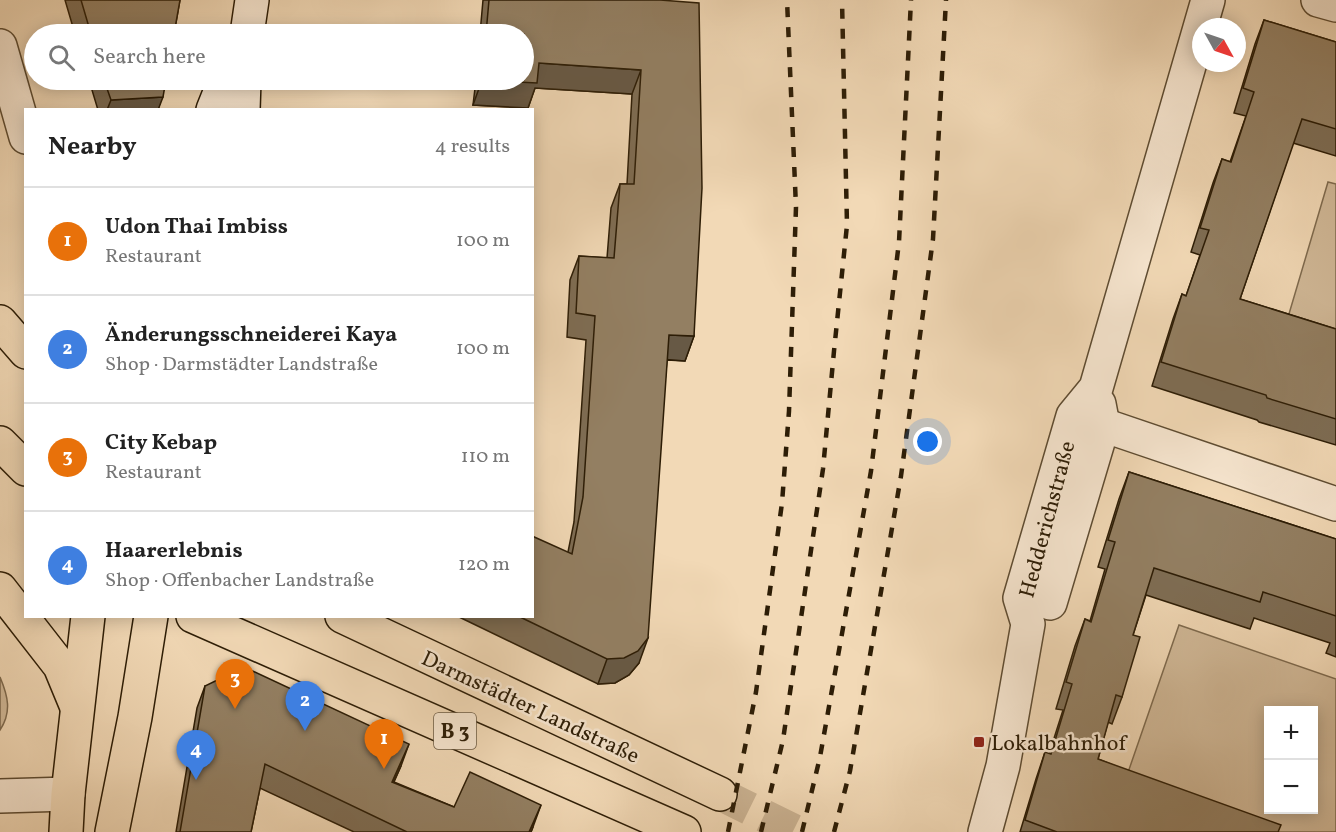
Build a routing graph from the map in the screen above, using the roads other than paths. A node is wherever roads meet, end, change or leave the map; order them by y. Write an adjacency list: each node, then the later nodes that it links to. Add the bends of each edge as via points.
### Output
1 (1208, 0): 10 (street, Hedderichstraße)
2 (1318, 0): 3 (street)
3 (1336, 5)
4 (0, 46): 9 (street)
5 (221, 90): 7 (street)
6 (244, 90): 8 (street)
7 (214, 108)
8 (243, 108)
9 (24, 130)
10 (1095, 388): 11 (street, Hedderichstraße); 28 (street, Hedderichstraße, via 1073,416 1020,598 1028,624 1004,766)
11 (1103, 425): 14 (street); 16 (street, Hedderichstraße)
12 (0, 443): 13 (main road)
13 (24, 467)
14 (1336, 504)
15 (0, 589): 21 (main road, via 60,666)
16 (1050, 603)
17 (88, 618): 21 (main road)
18 (151, 618): 26 (main road)
19 (198, 618): 27 (main road, B 3)
20 (346, 618): 23 (main road, Darmstädter Landstraße / B 3)
21 (78, 708): 22 (main road)
22 (68, 794): 24 (street); 25 (main road)
23 (720, 794)
24 (0, 796)
25 (66, 832)
26 (112, 832)
27 (684, 832)
28 (985, 832)

